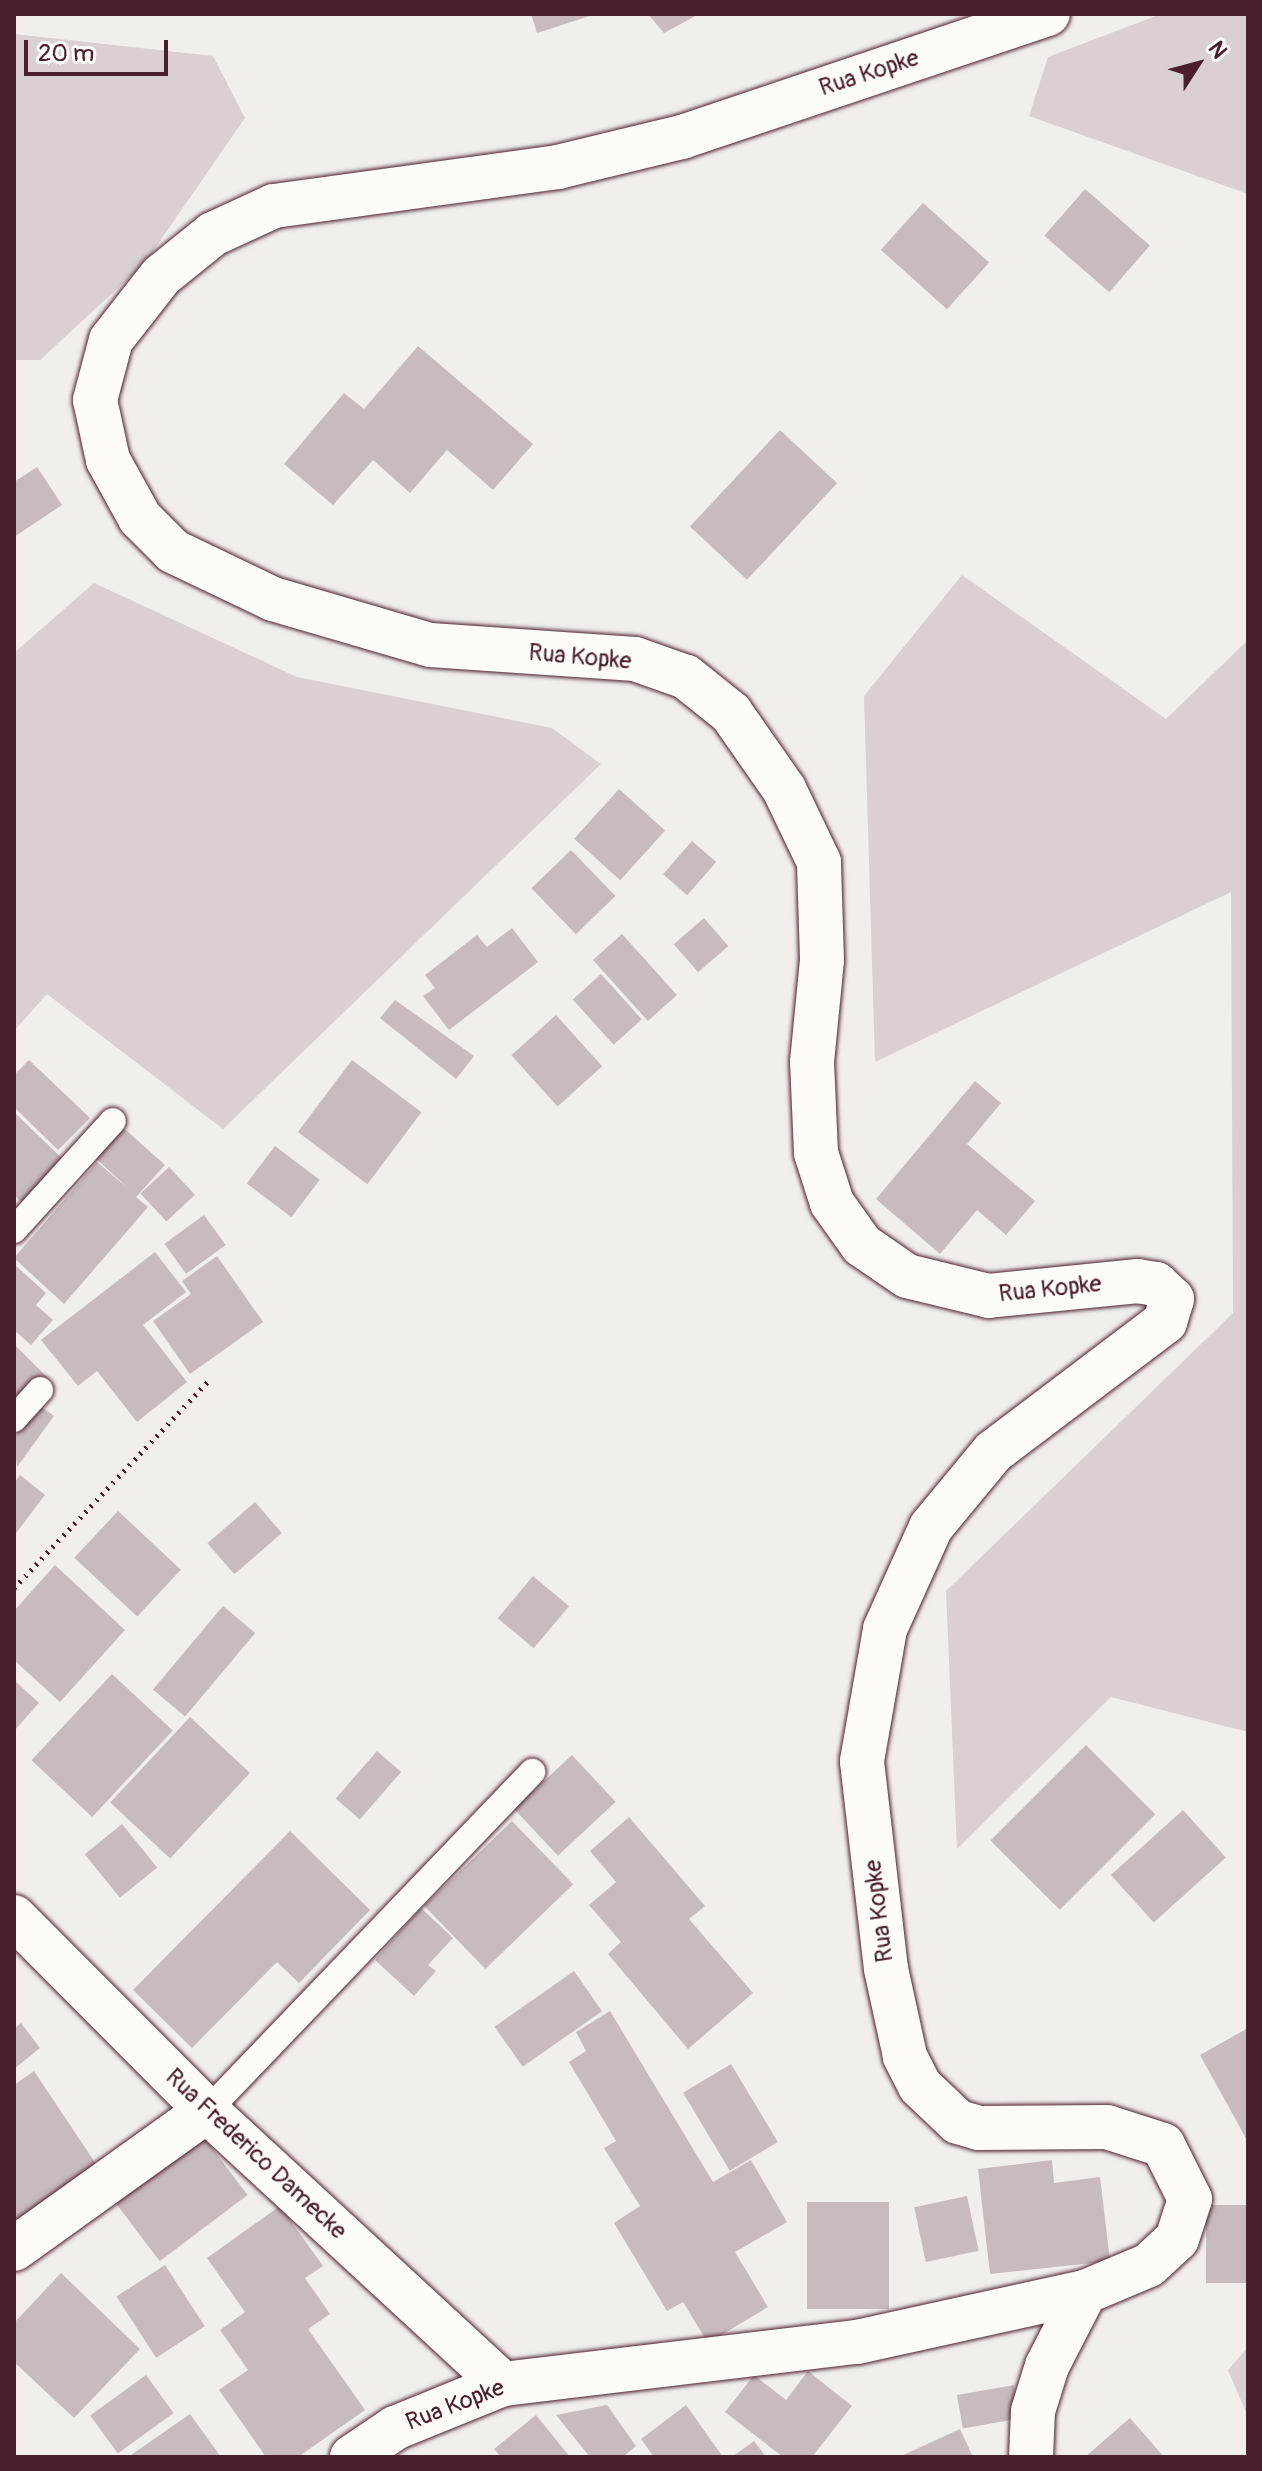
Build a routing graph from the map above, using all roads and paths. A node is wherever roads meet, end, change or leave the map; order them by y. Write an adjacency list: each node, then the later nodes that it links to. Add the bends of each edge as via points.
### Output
1 (1048, 14): 12 (street, Rua Kopke, via 682,137 558,167 274,206 213,234 161,276 111,340 95,400 108,460 140,518 173,551 273,599 430,645 635,659 686,677 731,713 784,789 819,862 822,960 812,1062 816,1153 832,1203 862,1245 907,1276 989,1296 1138,1281 1156,1284 1172,1299 1165,1322 993,1452 931,1527 885,1629 862,1761 886,1969 905,2056 920,2086 958,2122 1130,2131 1163,2145 1179,2166 1190,2199 1177,2239 1149,2265)
2 (113, 1121): 3 (lane)
3 (14, 1230)
4 (210, 1379): 7 (path)
5 (40, 1390): 6 (lane)
6 (14, 1419)
7 (14, 1588)
8 (532, 1772): 10 (lane)
9 (14, 1917): 10 (street, Rua Frederico Damecke)
10 (207, 2111): 11 (street); 13 (street, Rua Frederico Damecke)
11 (14, 2249)
12 (1085, 2292): 13 (street, Rua Kopke, via 857,2342); 15 (street, via 1047,2366 1033,2411)
13 (503, 2384): 14 (street, Rua Kopke, via 395,2428)
14 (352, 2457)
15 (1031, 2457)

